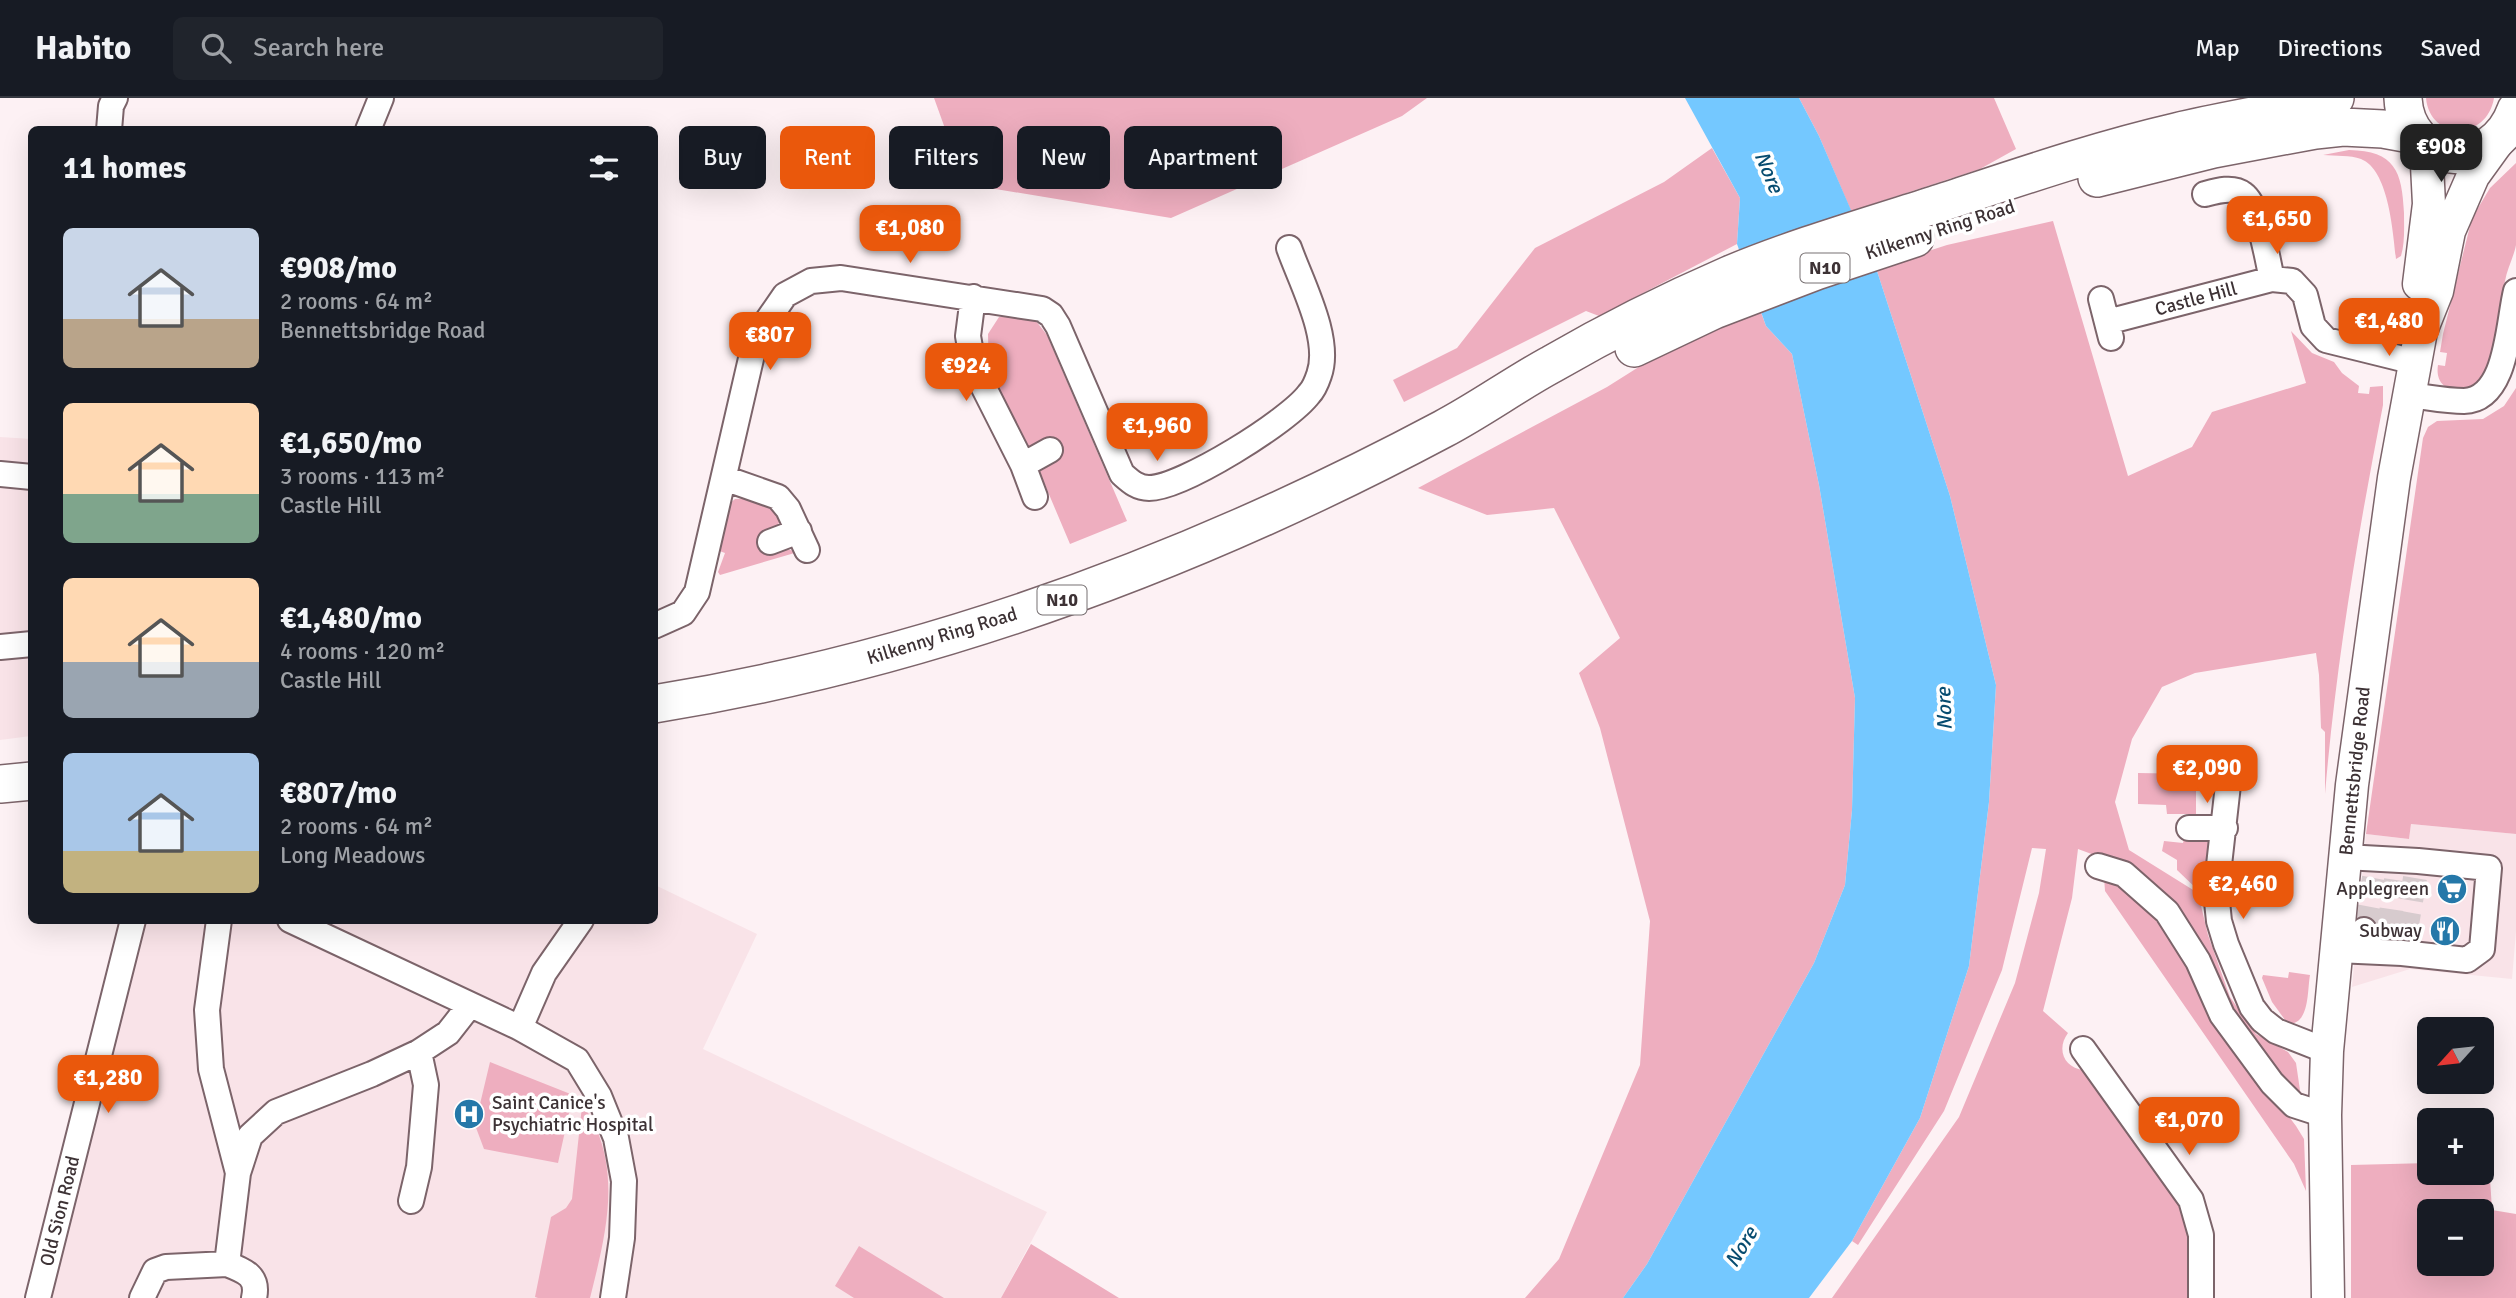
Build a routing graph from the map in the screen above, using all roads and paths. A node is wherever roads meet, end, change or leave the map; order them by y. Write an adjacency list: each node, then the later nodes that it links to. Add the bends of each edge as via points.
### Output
1 (115, 98): 6 (street)
2 (381, 98): 7 (street)
3 (2335, 98): 9 (highway, Kilkenny Ring Road / N10, via 2178,131)
4 (2403, 98): 8 (highway, via 2407,119)
5 (2510, 125): 8 (highway, N10, via 2484,150 2466,155 2447,154); 16 (main road, Bennettsbridge Road, via 2473,176 2449,231 2437,291)
6 (109, 126)
7 (370, 126)
8 (2423, 141): 9 (highway, Kilkenny Ring Road / N10, via 2383,128 2315,130 2097,178); 16 (main road, Bennettsbridge Road, via 2429,204 2419,287)
9 (2044, 182): 29 (highway, Kilkenny Ring Road / N10, via 1810,245 1735,273 1685,295 1604,349 1560,385 1446,427 1296,502 1084,592 902,651)
10 (2205, 194): 12 (street, via 2230,190 2249,201)
11 (1289, 247): 14 (street, via 1323,354 1309,395 1273,427 1233,452 1168,485 1149,488 1134,485 1122,474 1051,315 1027,305)
12 (2272, 279): 15 (street, Castle Hill); 17 (street, via 2292,281 2305,295 2313,326 2326,340)
13 (2516, 291): 18 (street, via 2505,351 2491,387 2464,401)
14 (972, 297): 20 (street, via 968,336 972,359); 23 (street, via 841,278 811,281 785,295 756,337)
15 (2106, 320)
16 (2421, 331): 17 (main road, Bennettsbridge Road)
17 (2415, 362): 18 (main road, Bennettsbridge Road)
18 (2409, 395): 35 (main road, Bennettsbridge Road, via 2367,664)
19 (1051, 450): 20 (street)
20 (1023, 465): 24 (street)
21 (0, 474): 22 (street)
22 (28, 477)
23 (724, 478): 25 (street, via 778,497 789,509 803,540); 26 (street, via 697,592 683,613)
24 (1035, 498)
25 (770, 542)
26 (658, 624)
27 (28, 644): 28 (street)
28 (0, 647)
29 (658, 703)
30 (2230, 767): 34 (street)
31 (28, 782): 32 (highway)
32 (0, 785)
33 (2189, 828): 34 (street)
34 (2225, 828): 45 (street, via 2216,892 2220,921 2252,1007 2276,1031)
35 (2345, 857): 41 (main road, Bennettsbridge Road); 41 (street, via 2397,869 2489,868 2482,949 2467,960)
36 (2098, 866): 47 (street, via 2124,874 2167,912 2198,961 2222,1015 2272,1083 2294,1105)
37 (132, 924): 51 (street, Old Sion Road)
38 (218, 924): 48 (street, via 207,1010 211,1069)
39 (298, 924): 42 (street)
40 (578, 924): 43 (street, via 544,973)
41 (2377, 944): 45 (main road, Bennettsbridge Road)
42 (470, 1005): 43 (street); 46 (street, via 448,1033)
43 (520, 1028): 54 (street, via 577,1060 599,1096 616,1138 624,1181)
44 (2082, 1049): 55 (street, via 2191,1200 2201,1235)
45 (2328, 1051): 47 (main road, Bennettsbridge Road)
46 (419, 1052): 48 (street, via 276,1112 250,1136); 49 (street, via 426,1085 419,1167)
47 (2325, 1115): 56 (main road, Bennettsbridge Road)
48 (238, 1174): 50 (street)
49 (411, 1201)
50 (227, 1264): 52 (street, via 155,1271); 53 (street, via 253,1278)
51 (38, 1298)
52 (142, 1298)
53 (254, 1298)
54 (613, 1298)
55 (2201, 1298)
56 (2328, 1298)

